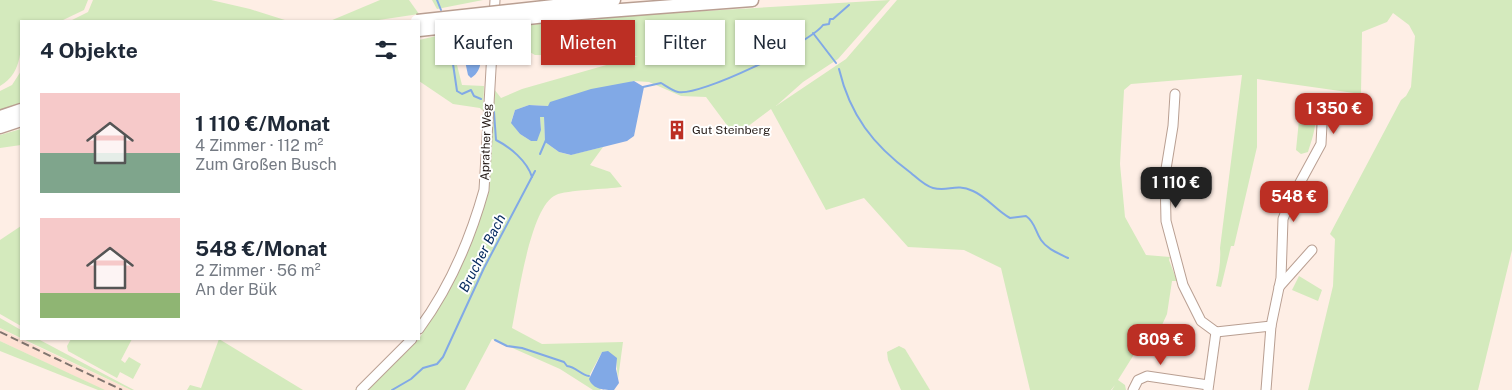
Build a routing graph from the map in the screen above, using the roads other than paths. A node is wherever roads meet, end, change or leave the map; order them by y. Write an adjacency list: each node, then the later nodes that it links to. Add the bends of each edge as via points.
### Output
1 (495, 0): 18 (street, Aprather Weg, via 484,190 456,268)
2 (614, 0): 4 (highway)
3 (746, 0): 4 (highway)
4 (555, 10): 5 (highway, bridge); 6 (highway, bridge)
5 (420, 21)
6 (420, 30)
7 (1175, 94): 19 (street, via 1164,176 1166,221 1186,292 1201,321)
8 (1323, 104): 14 (street, via 1321,144 1283,219)
9 (20, 110): 10 (highway)
10 (0, 117)
11 (20, 120): 12 (highway)
12 (0, 127)
13 (1312, 250): 15 (street)
14 (1282, 255): 15 (street); 16 (street)
15 (1299, 265): 16 (street)
16 (1279, 287): 17 (street)
17 (1271, 326): 19 (street); 24 (street)
18 (420, 327)
19 (1216, 332): 21 (street)
20 (411, 340): 22 (street)
21 (1208, 387): 23 (street, via 1147,376 1138,380)
22 (360, 390)
23 (1133, 390)
24 (1266, 390)

